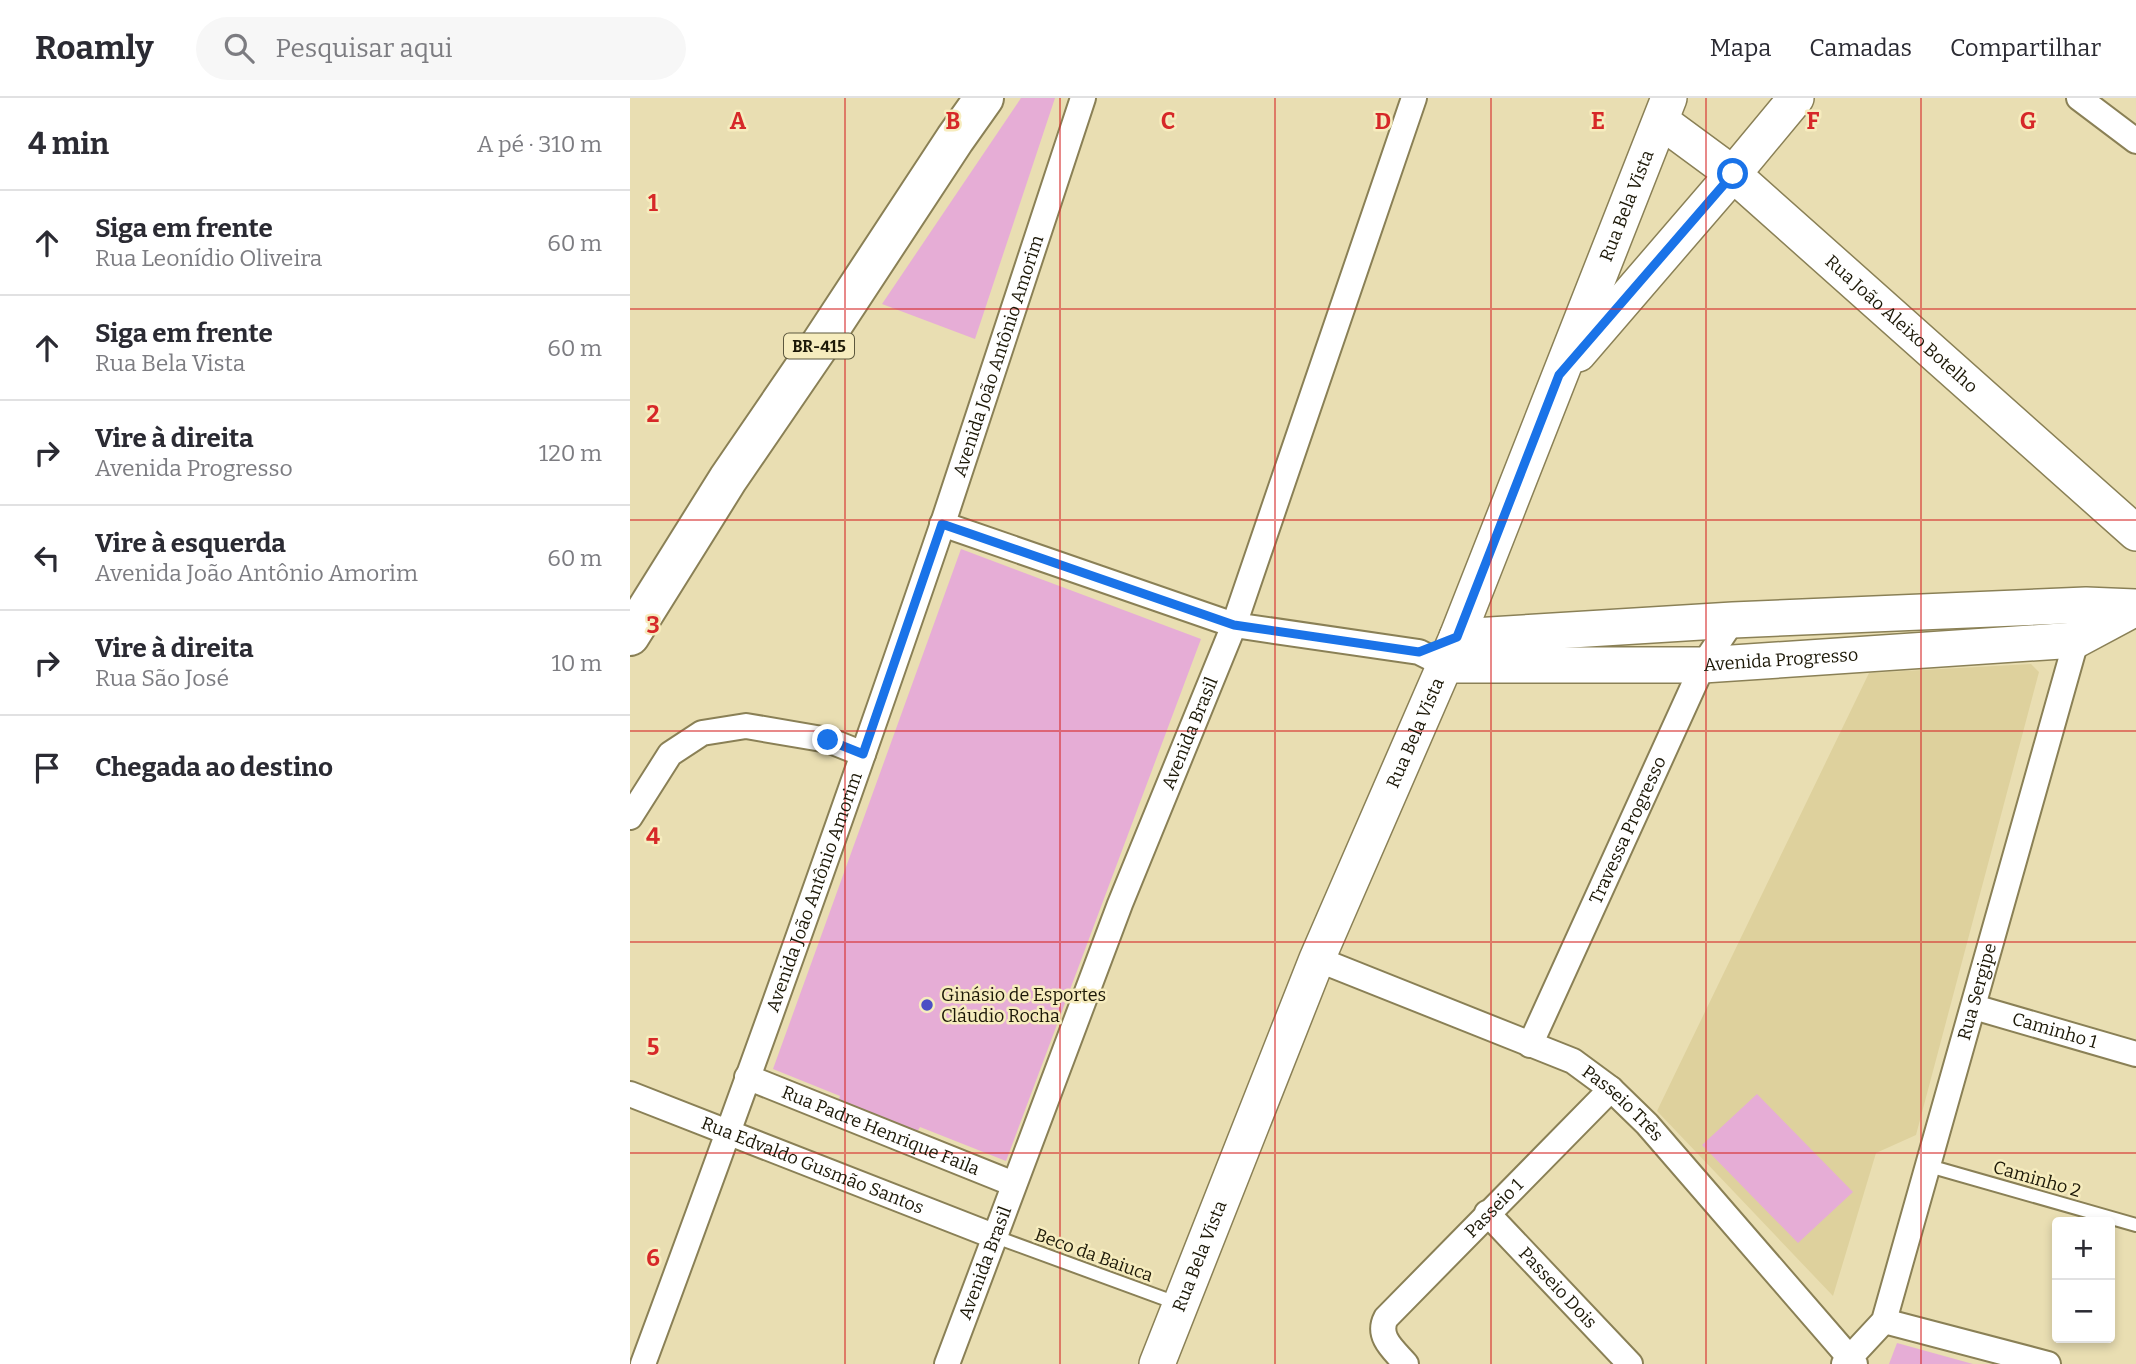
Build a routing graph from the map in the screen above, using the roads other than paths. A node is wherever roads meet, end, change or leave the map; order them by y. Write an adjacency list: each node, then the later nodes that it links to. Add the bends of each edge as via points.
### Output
1 (984, 98): 16 (main road, BR-415, via 728,479)
2 (1083, 98): 10 (street, Avenida João Antônio Amorim)
3 (1414, 98): 15 (street, Avenida Brasil)
4 (1796, 98): 8 (street)
5 (2079, 98): 7 (street)
6 (1665, 109): 8 (street, Rua João Aleixo Botelho); 9 (street, Rua Bela Vista)
7 (2136, 141)
8 (1733, 174): 9 (street); 11 (street, Rua João Aleixo Botelho)
9 (1559, 375): 18 (street, Rua Bela Vista)
10 (942, 524): 15 (street, Avenida Progresso); 20 (street, Avenida João Antônio Amorim)
11 (2136, 533)
12 (2086, 605): 13 (street, Avenida Progresso); 14 (street, Avenida Progresso); 17 (street, Rua Sergipe)
13 (2136, 607): 17 (street, Avenida Progresso)
14 (1733, 620): 18 (street, Avenida Progresso); 19 (street, Travessa Progresso)
15 (1234, 625): 18 (street, Avenida Progresso); 31 (street, Avenida Brasil, via 1120,904)
16 (630, 636)
17 (2076, 640): 19 (street, Avenida Progresso); 23 (street, Rua Sergipe)
18 (1440, 652): 19 (street, Avenida Progresso); 22 (street, Rua Bela Vista)
19 (1703, 665): 24 (street, Travessa Progresso)
20 (863, 754): 21 (street, via 828,740 746,726 702,733 670,754); 26 (street, Avenida João Antônio Amorim)
21 (630, 817)
22 (1317, 959): 24 (street, Passeio Três); 35 (street, Rua Bela Vista)
23 (1974, 1007): 25 (street, Caminho 1); 30 (street, Rua Sergipe)
24 (1530, 1045): 27 (street, Passeio Três, via 1573,1061)
25 (2136, 1054)
26 (747, 1077): 29 (street, Avenida João Antônio Amorim); 31 (street, Rua Padre Henrique Faila)
27 (1611, 1089): 32 (street, Passeio 1); 37 (street, Passeio Três, via 1647,1124)
28 (630, 1094): 29 (street, Rua Edvaldo Gusmão Santos)
29 (729, 1131): 34 (street, Rua Edvaldo Gusmão Santos); 38 (street, Avenida João Antônio Amorim)
30 (1929, 1166): 33 (lane, Caminho 2); 36 (street, Rua Sergipe)
31 (1014, 1184): 34 (street, Avenida Brasil)
32 (1487, 1213): 41 (street, Passeio 1, via 1386,1318 1385,1340); 42 (street, Passeio Dois)
33 (2136, 1225)
34 (996, 1237): 35 (lane, Beco da Baiuca); 39 (street, Avenida Brasil)
35 (1181, 1305): 40 (street, Rua Bela Vista)
36 (1884, 1321): 37 (street, Rua Sergipe); 43 (street)
37 (1849, 1362)
38 (643, 1364)
39 (947, 1364)
40 (1157, 1364)
41 (1406, 1364)
42 (1630, 1364)
43 (2048, 1364)

